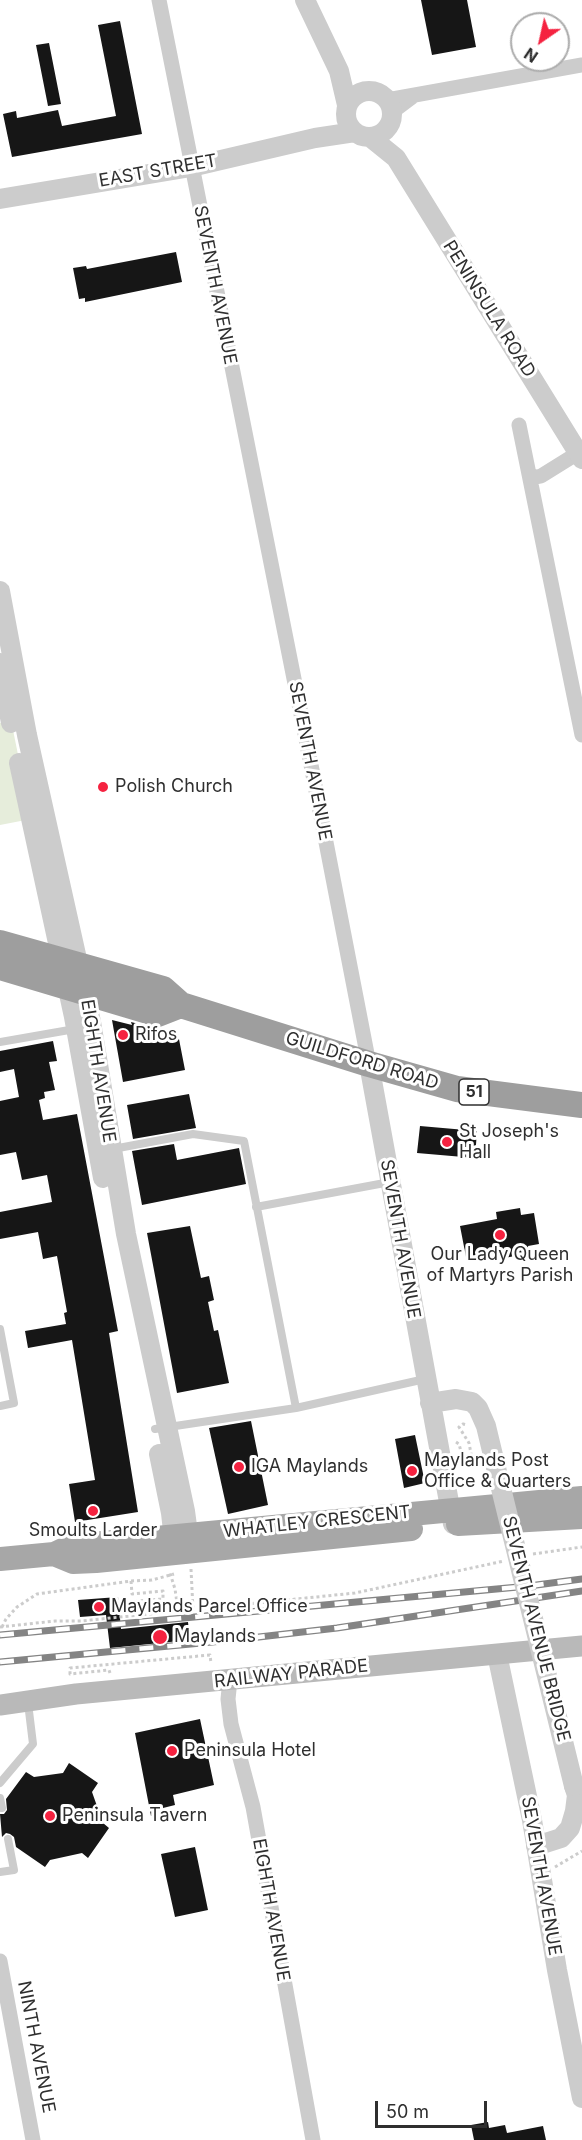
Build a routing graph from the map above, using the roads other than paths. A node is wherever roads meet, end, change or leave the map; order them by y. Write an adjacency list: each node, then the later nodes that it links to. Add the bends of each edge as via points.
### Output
1 (159, 0): 11 (street, SEVENTH AVENUE)
2 (305, 0): 4 (street)
3 (582, 64): 7 (street, via 415,95)
4 (339, 71): 5 (street); 6 (street)
5 (363, 92): 6 (street, via 351,99); 7 (street, via 376,92)
6 (347, 109): 8 (street, via 349,126); 9 (street, EAST STREET)
7 (389, 112): 8 (street, via 378,135); 10 (street, PENINSULA ROAD)
8 (362, 135): 9 (street, EAST STREET); 10 (street, PENINSULA ROAD)
9 (315, 138): 11 (street, EAST STREET)
10 (396, 158): 14 (street, PENINSULA ROAD)
11 (191, 167): 12 (street, EAST STREET); 24 (street, SEVENTH AVENUE)
12 (0, 199)
13 (519, 425): 15 (street)
14 (580, 456): 15 (street)
15 (531, 478): 18 (street)
16 (0, 591): 21 (street, EIGHTH AVENUE)
17 (0, 663): 21 (street, EIGHTH AVENUE, via 31,819)
18 (582, 735)
19 (0, 943): 21 (highway, GUILDFORD ROAD / 51)
20 (0, 967): 21 (highway, GUILDFORD ROAD / 51)
21 (73, 976): 22 (street, EIGHTH AVENUE); 24 (highway, GUILDFORD ROAD / 51, via 158,1014 181,1005); 26 (street, EIGHTH AVENUE)
22 (76, 1029): 23 (lane); 26 (street, EIGHTH AVENUE)
23 (0, 1042)
24 (369, 1064): 25 (highway, GUILDFORD ROAD / 51, via 458,1089); 27 (street, SEVENTH AVENUE)
25 (582, 1105)
26 (105, 1151): 28 (lane, via 193,1134 244,1142); 34 (street, EIGHTH AVENUE, via 126,1234)
27 (390, 1182): 28 (lane); 30 (street, SEVENTH AVENUE)
28 (256, 1207): 33 (lane)
29 (0, 1329): 32 (lane, via 14,1403)
30 (425, 1379): 31 (street, SEVENTH AVENUE); 33 (lane)
31 (430, 1403): 36 (street, SEVENTH AVENUE); 49 (street, SEVENTH AVENUE BRIDGE, bridge, via 456,1399 472,1402 482,1416 577,1795 570,1828 561,1838)
32 (0, 1406)
33 (296, 1408): 34 (lane)
34 (161, 1428): 38 (street, EIGHTH AVENUE)
35 (582, 1497): 36 (main road, WHATLEY CRESCENT)
36 (451, 1516): 37 (main road, WHATLEY CRESCENT); 38 (main road, WHATLEY CRESCENT)
37 (582, 1517)
38 (182, 1544): 39 (main road, WHATLEY CRESCENT, via 71,1546 54,1554)
39 (0, 1559)
40 (582, 1646): 41 (main road, RAILWAY PARADE)
41 (497, 1654): 42 (main road, RAILWAY PARADE); 49 (street, SEVENTH AVENUE)
42 (230, 1680): 43 (main road, RAILWAY PARADE); 54 (street, EIGHTH AVENUE, via 231,1724 253,1807)
43 (27, 1701): 44 (main road, RAILWAY PARADE); 45 (lane, via 33,1744)
44 (0, 1705)
45 (0, 1784)
46 (0, 1798): 47 (lane)
47 (2, 1808)
48 (8, 1839): 50 (lane, via 14,1870)
49 (536, 1846): 52 (street, SEVENTH AVENUE)
50 (0, 1872)
51 (0, 1962): 53 (street, NINTH AVENUE)
52 (582, 2098)
53 (33, 2140)
54 (313, 2140)

